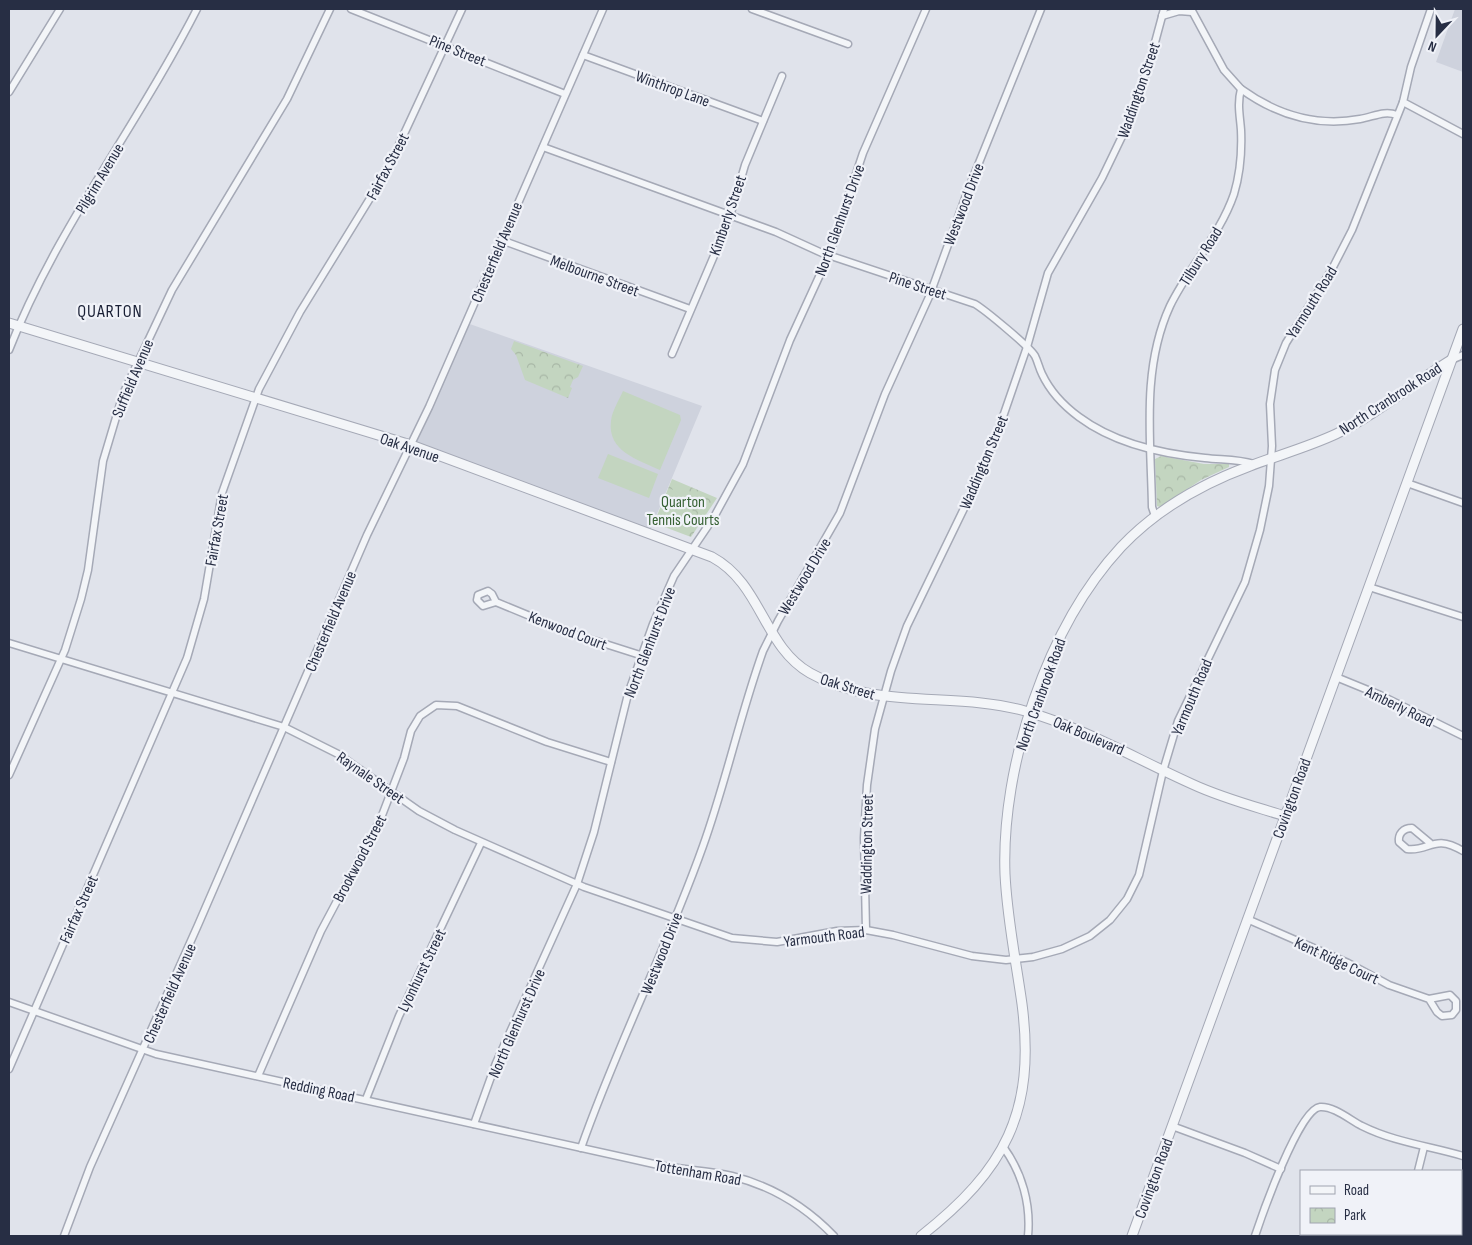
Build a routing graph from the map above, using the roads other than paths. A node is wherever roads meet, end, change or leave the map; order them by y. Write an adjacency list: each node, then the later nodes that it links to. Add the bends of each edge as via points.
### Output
1 (60, 9): 18 (street)
2 (197, 9): 31 (street, Pilgrim Avenue, via 170,61 81,208)
3 (330, 9): 38 (street, Suffield Avenue, via 287,99 172,290)
4 (351, 9): 14 (street, Pine Street)
5 (462, 9): 14 (street, Fairfax Street)
6 (603, 9): 15 (street, Chesterfield Avenue)
7 (752, 9): 13 (street)
8 (926, 9): 27 (street, North Glenhurst Drive, via 864,154)
9 (1041, 9): 28 (street, Westwood Drive, via 968,190)
10 (1431, 9): 20 (street, Yarmouth Road)
11 (1192, 10): 12 (street); 17 (street, via 1224,70)
12 (1163, 12): 33 (street, Waddington Street, via 1128,124 1102,178 1048,273)
13 (848, 44)
14 (447, 46): 19 (street, Pine Street); 39 (street, Fairfax Street, via 377,187 300,312)
15 (583, 55): 19 (street, Chesterfield Avenue); 22 (street, Winthrop Lane)
16 (782, 76): 22 (street, Kimberly Street)
17 (1241, 89): 21 (street, via 1280,112 1307,119 1330,122 1382,113); 41 (street, Tilbury Road, via 1238,101 1242,148 1234,193 1219,226 1171,304 1155,352 1150,393)
18 (9, 92)
19 (565, 94): 24 (street, Chesterfield Avenue)
20 (1403, 102): 21 (street, Yarmouth Road); 23 (street)
21 (1397, 114): 42 (street, Yarmouth Road, via 1352,230 1280,358 1270,398)
22 (763, 121): 25 (street, Kimberly Street, via 745,165)
23 (1463, 134)
24 (543, 147): 25 (street, Pine Street); 26 (street, Chesterfield Avenue)
25 (730, 216): 27 (street, Pine Street); 29 (street, Kimberly Street)
26 (501, 240): 29 (street, Melbourne Street); 40 (street, Chesterfield Avenue)
27 (829, 255): 28 (street, Pine Street); 47 (street, North Glenhurst Drive, via 790,340 736,479)
28 (932, 290): 33 (street, Pine Street, via 980,307); 51 (street, Westwood Drive, via 891,378 840,514)
29 (690, 309): 35 (street, Kimberly Street)
30 (9, 324): 31 (street, Oak Avenue)
31 (19, 326): 34 (street, Pilgrim Avenue); 38 (street, Oak Avenue)
32 (1463, 329): 37 (street, North Cranbrook Road)
33 (1027, 347): 41 (street, Pine Street, via 1053,391 1079,417 1112,436); 57 (street, Waddington Street, via 994,441 908,626)
34 (9, 350)
35 (672, 354)
36 (1463, 355): 37 (street)
37 (1451, 360): 42 (street, North Cranbrook Road, via 1356,423); 44 (street, Covington Road)
38 (137, 362): 39 (street, Oak Avenue); 54 (street, Suffield Avenue, via 123,394 103,462 88,570)
39 (255, 398): 40 (street, Oak Avenue); 56 (street, Fairfax Street, via 222,493 196,632)
40 (411, 445): 47 (street, Oak Avenue); 59 (street, Chesterfield Avenue, via 370,527)
41 (1151, 448): 43 (street, Pine Street, via 1192,457 1242,460); 46 (street, Tilbury Road)
42 (1271, 459): 43 (street, North Cranbrook Road); 62 (street, Yarmouth Road, via 1266,504 1245,582 1188,696)
43 (1254, 464): 46 (street, North Cranbrook Road, via 1204,485)
44 (1406, 483): 45 (street); 48 (street, Covington Road)
45 (1463, 503)
46 (1155, 516): 58 (street, North Cranbrook Road, via 1115,554 1082,599 1053,653)
47 (693, 549): 51 (street, Oak Avenue, via 716,559 737,575 753,596); 53 (street, North Glenhurst Drive, via 674,576)
48 (1369, 587): 50 (street); 55 (street, Covington Road)
49 (496, 602): 53 (street, Kenwood Court, via 571,633)
50 (1463, 617)
51 (772, 632): 57 (street, Oak Street, via 787,655 811,674 840,686); 70 (street, Westwood Drive, via 756,669 706,837)
52 (9, 643): 54 (street, Raynale Street)
53 (640, 655): 61 (street, North Glenhurst Drive)
54 (62, 659): 56 (street, Raynale Street); 63 (street, Suffield Avenue)
55 (1336, 677): 60 (street, Amberly Road); 65 (street, Covington Road)
56 (173, 692): 59 (street, Raynale Street); 77 (street, Fairfax Street)
57 (883, 696): 58 (street, Oak Boulevard, via 961,700); 72 (street, Waddington Street, via 870,758 866,804)
58 (1031, 712): 62 (street, Oak Boulevard, via 1101,739); 74 (street, North Cranbrook Road, via 1013,777 1006,836 1006,892)
59 (284, 727): 64 (street, Raynale Street, via 338,754); 78 (street, Chesterfield Avenue)
60 (1463, 736)
61 (611, 762): 64 (street, Brookwood Street, via 547,742 457,706 443,704 429,708 415,722); 69 (street, North Glenhurst Drive)
62 (1164, 771): 65 (street, Oak Boulevard, via 1219,795); 74 (street, Yarmouth Road, via 1139,876 1119,910 1100,929 1081,941 1047,953)
63 (9, 775)
64 (392, 792): 66 (street, Raynale Street, via 432,819); 80 (street, Brookwood Street, via 321,931)
65 (1285, 816): 71 (street, Covington Road)
66 (481, 843): 69 (street, Raynale Street); 81 (street, Lyonhurst Street, via 399,1016)
67 (1430, 844): 67 (street, via 1407,849 1399,842 1400,835 1405,829 1412,828); 68 (street, via 1444,843)
68 (1463, 852)
69 (577, 884): 70 (street, Raynale Street); 82 (street, North Glenhurst Drive, via 496,1063)
70 (675, 919): 73 (street, Raynale Street); 85 (street, Westwood Drive)
71 (1247, 919): 75 (street, Kent Ridge Court, via 1348,963 1389,985); 83 (street, Covington Road)
72 (866, 930): 73 (street, Yarmouth Road, via 837,931 777,942); 74 (street, Yarmouth Road, via 972,956)
73 (724, 935)
74 (1015, 959): 86 (street, North Cranbrook Road, via 1026,1067 1019,1108)
75 (1428, 999): 75 (street, Kent Ridge Court, via 1442,1016 1452,1015 1456,1010 1456,1001 1450,995)
76 (9, 1002): 77 (street, Redding Road)
77 (34, 1011): 78 (street, Redding Road); 79 (street, Fairfax Street)
78 (144, 1051): 80 (street, Redding Road); 91 (street, Chesterfield Avenue, via 89,1171)
79 (9, 1069)
80 (258, 1076): 81 (street, Redding Road)
81 (366, 1099): 82 (street, Redding Road)
82 (474, 1124): 85 (street, Redding Road)
83 (1172, 1126): 89 (street); 95 (street, Covington Road)
84 (1424, 1147): 87 (street); 89 (street, via 1391,1138 1331,1109 1320,1107 1306,1117); 90 (street)
85 (581, 1148): 88 (street, Redding Road)
86 (1004, 1148): 93 (street, North Cranbrook Road, via 968,1195); 94 (street, via 1014,1163 1024,1190 1029,1217)
87 (1463, 1156)
88 (634, 1160): 92 (street, Tottenham Road, via 733,1176 765,1187 797,1204)
89 (1280, 1169): 96 (street)
90 (1418, 1170)
91 (64, 1236)
92 (834, 1236)
93 (921, 1236)
94 (1028, 1236)
95 (1132, 1236)
96 (1255, 1236)

